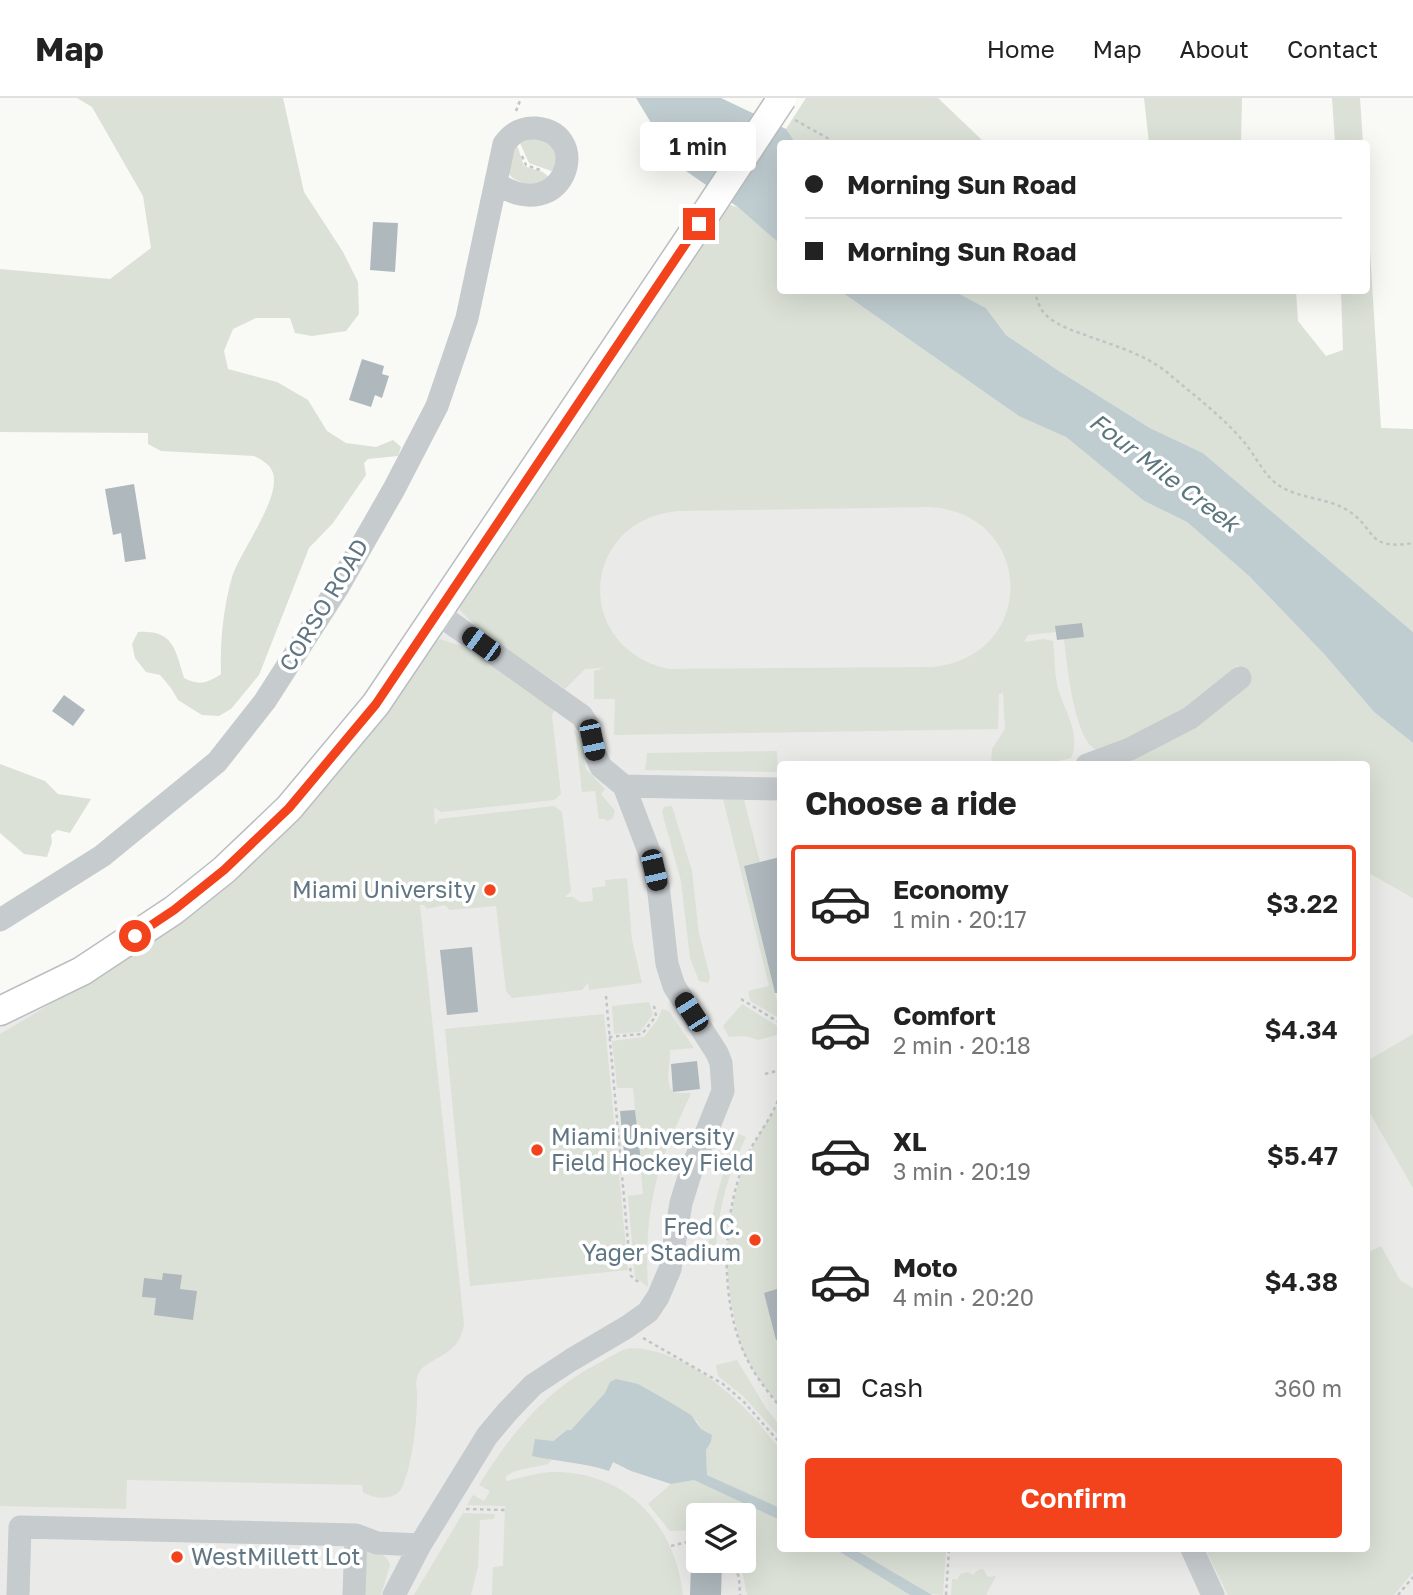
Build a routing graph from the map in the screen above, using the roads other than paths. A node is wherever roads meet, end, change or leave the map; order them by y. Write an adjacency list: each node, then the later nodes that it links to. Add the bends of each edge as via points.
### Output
1 (787, 108): 3 (main road, bridge, via 699,224)
2 (496, 183): 2 (street, CORSO ROAD, via 504,144 512,133 527,127 545,129 559,138 567,153 559,183 545,193 529,195 511,193); 8 (street, CORSO ROAD, via 467,317 437,406 338,587 265,701 217,762 102,856)
3 (437, 613): 6 (street, via 582,716 601,767); 9 (main road, via 376,704 329,762 224,870 174,910 82,971)
4 (1240, 678): 5 (street, via 1190,718)
5 (1098, 761)
6 (624, 786): 7 (street); 11 (street, via 653,864 674,986 717,1053 723,1091 687,1182 670,1269 635,1336 571,1360 533,1385 487,1436)
7 (777, 789)
8 (0, 920)
9 (0, 1011)
10 (356, 1535): 11 (street, via 377,1543); 13 (street, via 20,1527); 14 (street)
11 (420, 1545): 15 (street)
12 (1193, 1552): 16 (street)
13 (18, 1595)
14 (354, 1595)
15 (394, 1595)
16 (1213, 1595)

